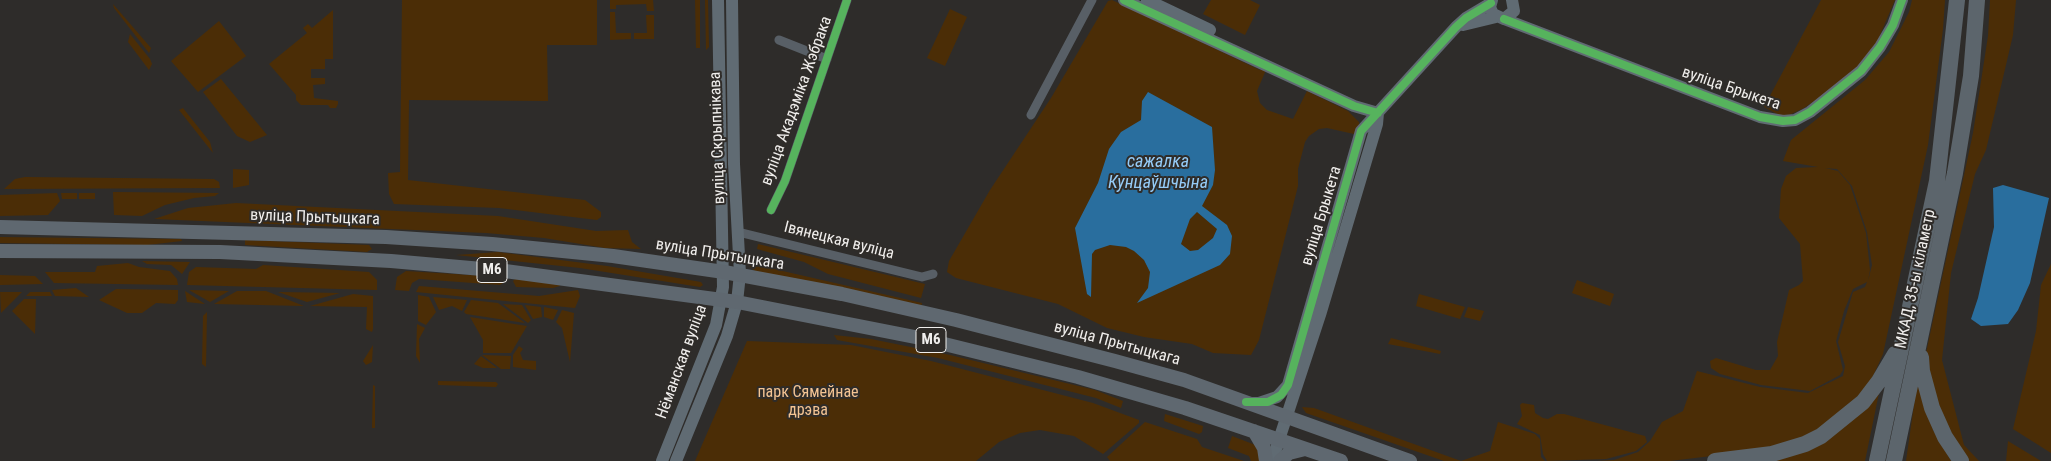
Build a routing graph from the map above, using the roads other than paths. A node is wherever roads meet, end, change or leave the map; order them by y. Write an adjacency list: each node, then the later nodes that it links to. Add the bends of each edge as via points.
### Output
1 (718, 0): 26 (street, вуліца Скрыпнікава)
2 (732, 0): 22 (street, вуліца Скрыпнікава)
3 (847, 0): 16 (street, вуліца Акадэміка Жэбрака)
4 (1092, 0): 18 (street)
5 (1124, 0): 17 (street, via 1354,106)
6 (1147, 0): 17 (street, via 1356,98)
7 (1902, 0): 14 (street, вуліца Брыкета, via 1893,25 1861,71 1810,112 1795,120 1760,117)
8 (1957, 0): 33 (highway, МКАД, 35-ы кіламетр, via 1937,181)
9 (1977, 0): 34 (highway, МКАД, 35-ы кіламетр, via 1955,173)
10 (1492, 2): 12 (street, via 1491,11); 13 (street, вуліца Брыкета)
11 (1513, 3): 12 (street, via 1512,15); 14 (street, вуліца Брыкета)
12 (1500, 18): 13 (street); 14 (street, вуліца Брыкета)
13 (1456, 27): 17 (street, вуліца Брыкета)
14 (1537, 32)
15 (779, 40): 16 (street)
16 (828, 58): 20 (street, вуліца Акадэміка Жэбрака, via 785,182)
17 (1378, 113): 19 (street, вуліца Брыкета, via 1362,131)
18 (1032, 115)
19 (1347, 203): 31 (street, вуліца Брыкета); 32 (street, вуліца Брыкета)
20 (771, 210)
21 (0, 227): 23 (main road, вуліца Прытыцкага / М6)
22 (738, 232): 27 (street, вуліца Скрыпнікава); 28 (street, Івянецкая вуліца, via 922,278)
23 (230, 233): 25 (main road, via 235,240 234,246); 26 (main road, вуліца Прытыцкага / М6, via 386,237 492,244 613,256)
24 (0, 251): 25 (main road, М6)
25 (220, 252): 29 (main road, М6, via 505,271)
26 (724, 272): 27 (main road, вуліца Прытыцкага / М6); 29 (street, Нёманская вуліца)
27 (740, 274): 30 (street, Нёманская вуліца); 35 (main road, вуліца Прытыцкага / М6, via 956,320 1166,375)
28 (933, 274)
29 (721, 300): 30 (main road, М6); 40 (street, Нёманская вуліца, via 716,325)
30 (737, 302): 37 (main road, М6, via 920,338 1069,375); 41 (street, Нёманская вуліца, via 727,336)
31 (1307, 311): 32 (street); 35 (street, вуліца Брыкета, via 1284,391 1268,402)
32 (1320, 314): 36 (street, вуліца Брыкета)
33 (1904, 336): 47 (highway, via 1890,365 1872,390 1851,414 1821,436 1781,452); 48 (highway, МКАД, 35-ы кіламетр)
34 (1920, 340): 49 (highway, МКАД, 35-ы кіламетр); 50 (highway, via 1928,397 1945,438)
35 (1246, 402): 36 (main road, вуліца Прытыцкага / М6)
36 (1286, 417): 38 (street, вуліца Брыкета); 46 (main road, вуліца Прытыцкага / М6)
37 (1254, 431): 38 (main road, М6); 42 (main road, via 1264,448)
38 (1278, 439): 39 (main road, М6); 43 (street, вуліца Брыкета)
39 (1305, 448): 44 (main road, via 1289,453); 45 (main road, М6)
40 (662, 461)
41 (676, 461)
42 (1266, 461)
43 (1272, 461)
44 (1280, 461)
45 (1341, 461)
46 (1410, 461)
47 (1714, 461)
48 (1877, 461)
49 (1894, 461)
50 (1960, 461)

